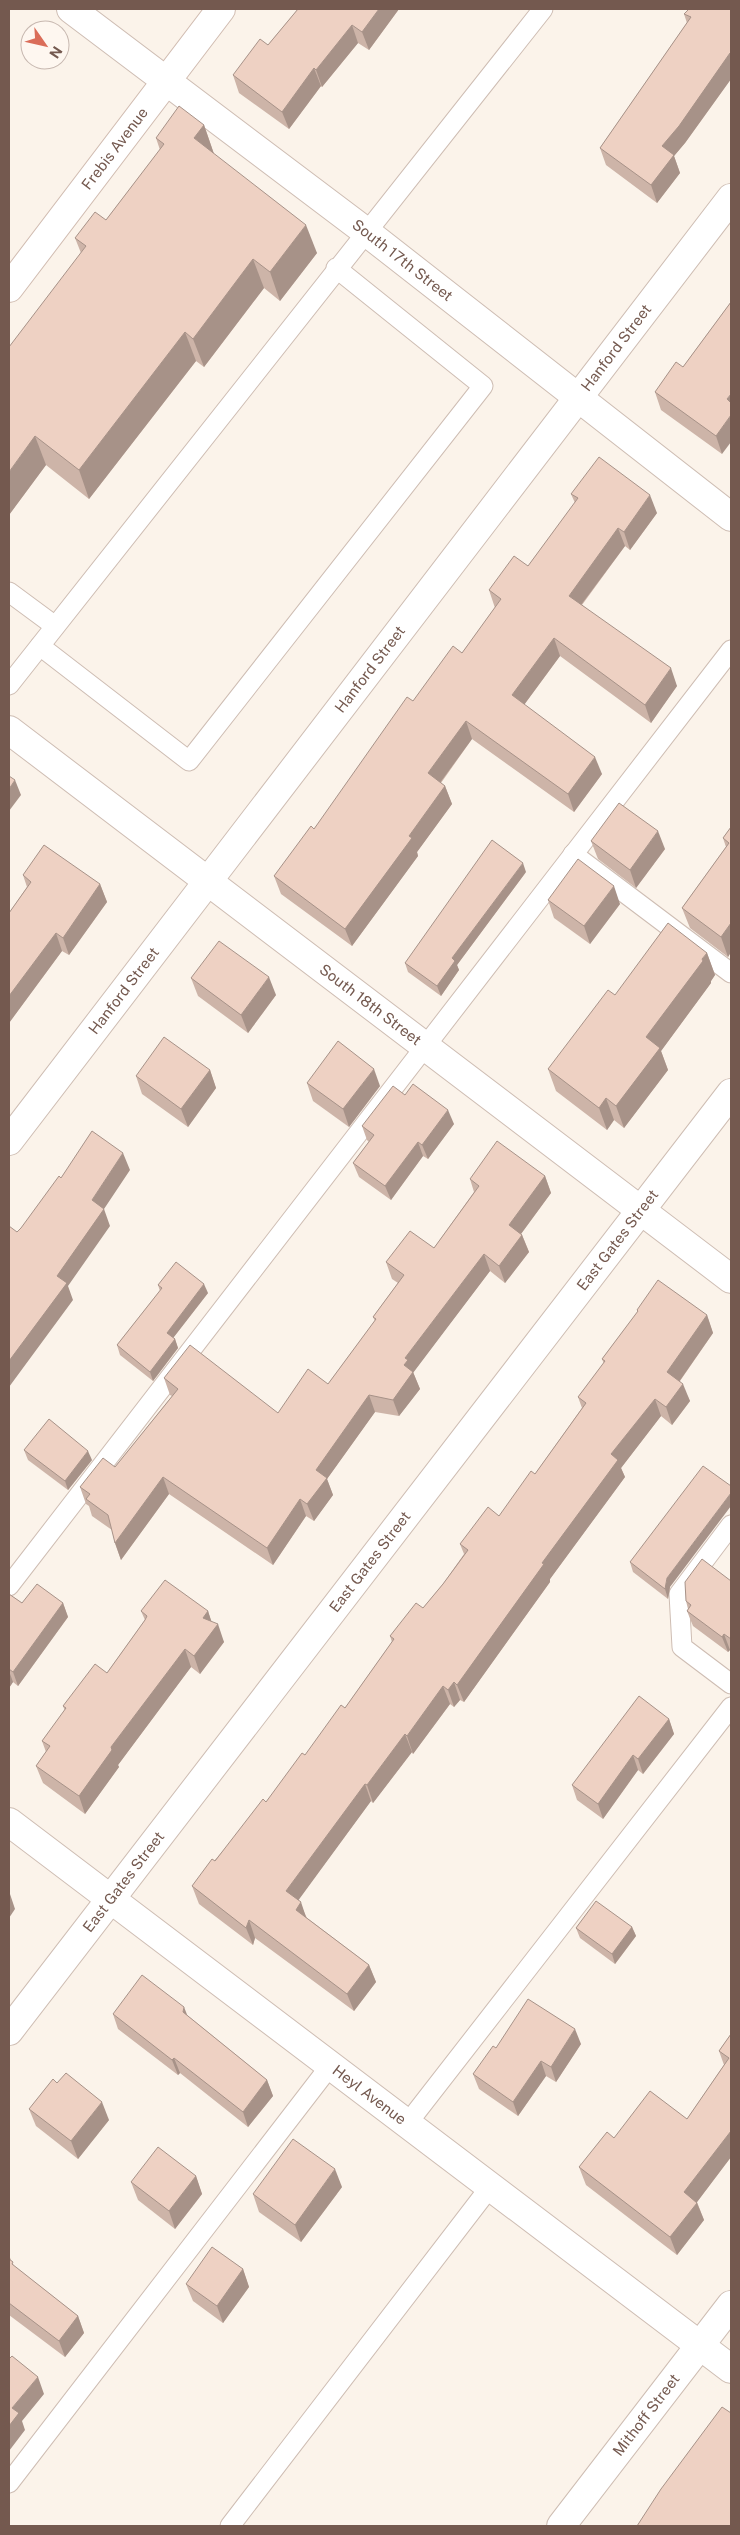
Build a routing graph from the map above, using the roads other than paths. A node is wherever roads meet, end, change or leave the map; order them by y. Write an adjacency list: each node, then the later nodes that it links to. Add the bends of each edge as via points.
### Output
1 (71, 9): 4 (street, South 17th Street)
2 (221, 9): 4 (street, Frebis Avenue)
3 (543, 9): 6 (lane)
4 (167, 80): 6 (street, South 17th Street); 8 (street, Frebis Avenue)
5 (731, 198): 9 (street, Hanford Street)
6 (366, 231): 7 (lane); 9 (street, South 17th Street)
7 (336, 268): 12 (lane); 13 (lane, via 483,386 189,761)
8 (9, 288)
9 (577, 398): 10 (street, South 17th Street); 18 (street, Hanford Street)
10 (731, 517)
11 (9, 592): 12 (lane)
12 (55, 626): 13 (lane)
13 (40, 646): 15 (lane)
14 (731, 650): 17 (lane)
15 (9, 685)
16 (9, 730): 18 (street, South 18th Street)
17 (573, 854): 19 (lane); 20 (lane)
18 (208, 881): 20 (street, South 18th Street); 22 (street, Hanford Street)
19 (731, 973)
20 (425, 1046): 23 (street, South 18th Street); 26 (lane)
21 (731, 1093): 23 (street, East Gates Street)
22 (9, 1141)
23 (641, 1210): 24 (street, South 18th Street); 30 (street, East Gates Street)
24 (731, 1279)
25 (731, 1525): 27 (lane, via 679,1594 682,1647)
26 (9, 1586)
27 (731, 1684)
28 (731, 1707): 33 (lane)
29 (9, 1822): 30 (street, Heyl Avenue)
30 (111, 1900): 31 (street, East Gates Street); 32 (street, Heyl Avenue)
31 (9, 2030)
32 (330, 2066): 33 (street, Heyl Avenue); 38 (lane)
33 (406, 2124): 34 (street, Heyl Avenue)
34 (490, 2187): 36 (street, Heyl Avenue); 39 (lane)
35 (731, 2305): 36 (street, Mithoff Street)
36 (700, 2346): 37 (street, Heyl Avenue); 40 (street, Mithoff Street)
37 (731, 2369)
38 (9, 2484)
39 (230, 2526)
40 (561, 2526)

